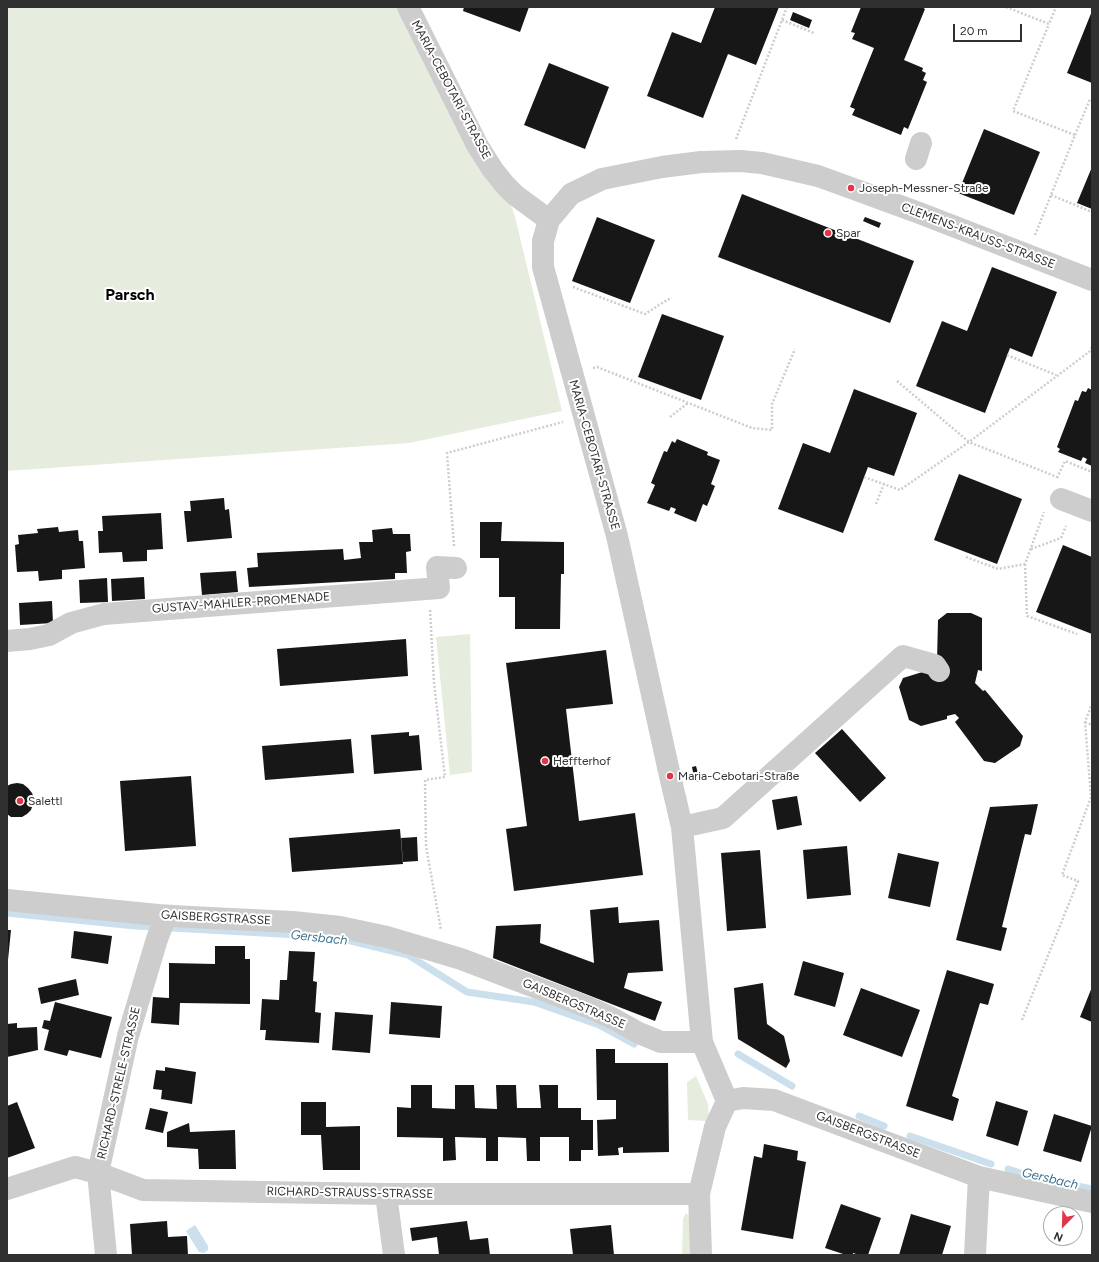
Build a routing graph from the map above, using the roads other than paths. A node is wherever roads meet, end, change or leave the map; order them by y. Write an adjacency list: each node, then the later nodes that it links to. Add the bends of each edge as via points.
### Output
1 (408, 7): 2 (street, MARIA-CEBOTARI-STRASSE, via 477,145 493,170 504,185)
2 (548, 220): 3 (street, CLEMENS-KRAUSS-STRASSE, via 571,194 602,179 681,164 728,161 762,163 818,176); 7 (street, MARIA-CEBOTARI-STRASSE, via 542,241 543,267 617,536)
3 (1092, 280)
4 (456, 568): 5 (street, GUSTAV-MAHLER-PROMENADE, via 437,567 439,588 104,614 71,622 49,635)
5 (7, 641)
6 (939, 671): 7 (street, via 935,665 903,656 723,818)
7 (682, 827): 10 (street, MARIA-CEBOTARI-STRASSE)
8 (7, 900): 9 (street, GAISBERGSTRASSE)
9 (166, 916): 10 (street, GAISBERGSTRASSE, via 293,922 340,927 387,937 461,959 612,1018 661,1042); 12 (street, RICHARD-STRELE-STRASSE, via 128,1036)
10 (702, 1042): 11 (street)
11 (726, 1101): 13 (street, GAISBERGSTRASSE, via 742,1098 774,1100); 16 (street, via 715,1127)
12 (98, 1173): 14 (street, RICHARD-STRAUSS-STRASSE, via 75,1167); 15 (street, RICHARD-STRAUSS-STRASSE, via 144,1190); 18 (street, RICHARD-STRELE-STRASSE)
13 (979, 1177): 17 (street, GAISBERGSTRASSE); 21 (street)
14 (7, 1189)
15 (386, 1194): 16 (street, RICHARD-STRAUSS-STRASSE); 19 (street)
16 (699, 1194): 20 (street)
17 (1092, 1202)
18 (106, 1255)
19 (394, 1255)
20 (701, 1255)
21 (975, 1255)

